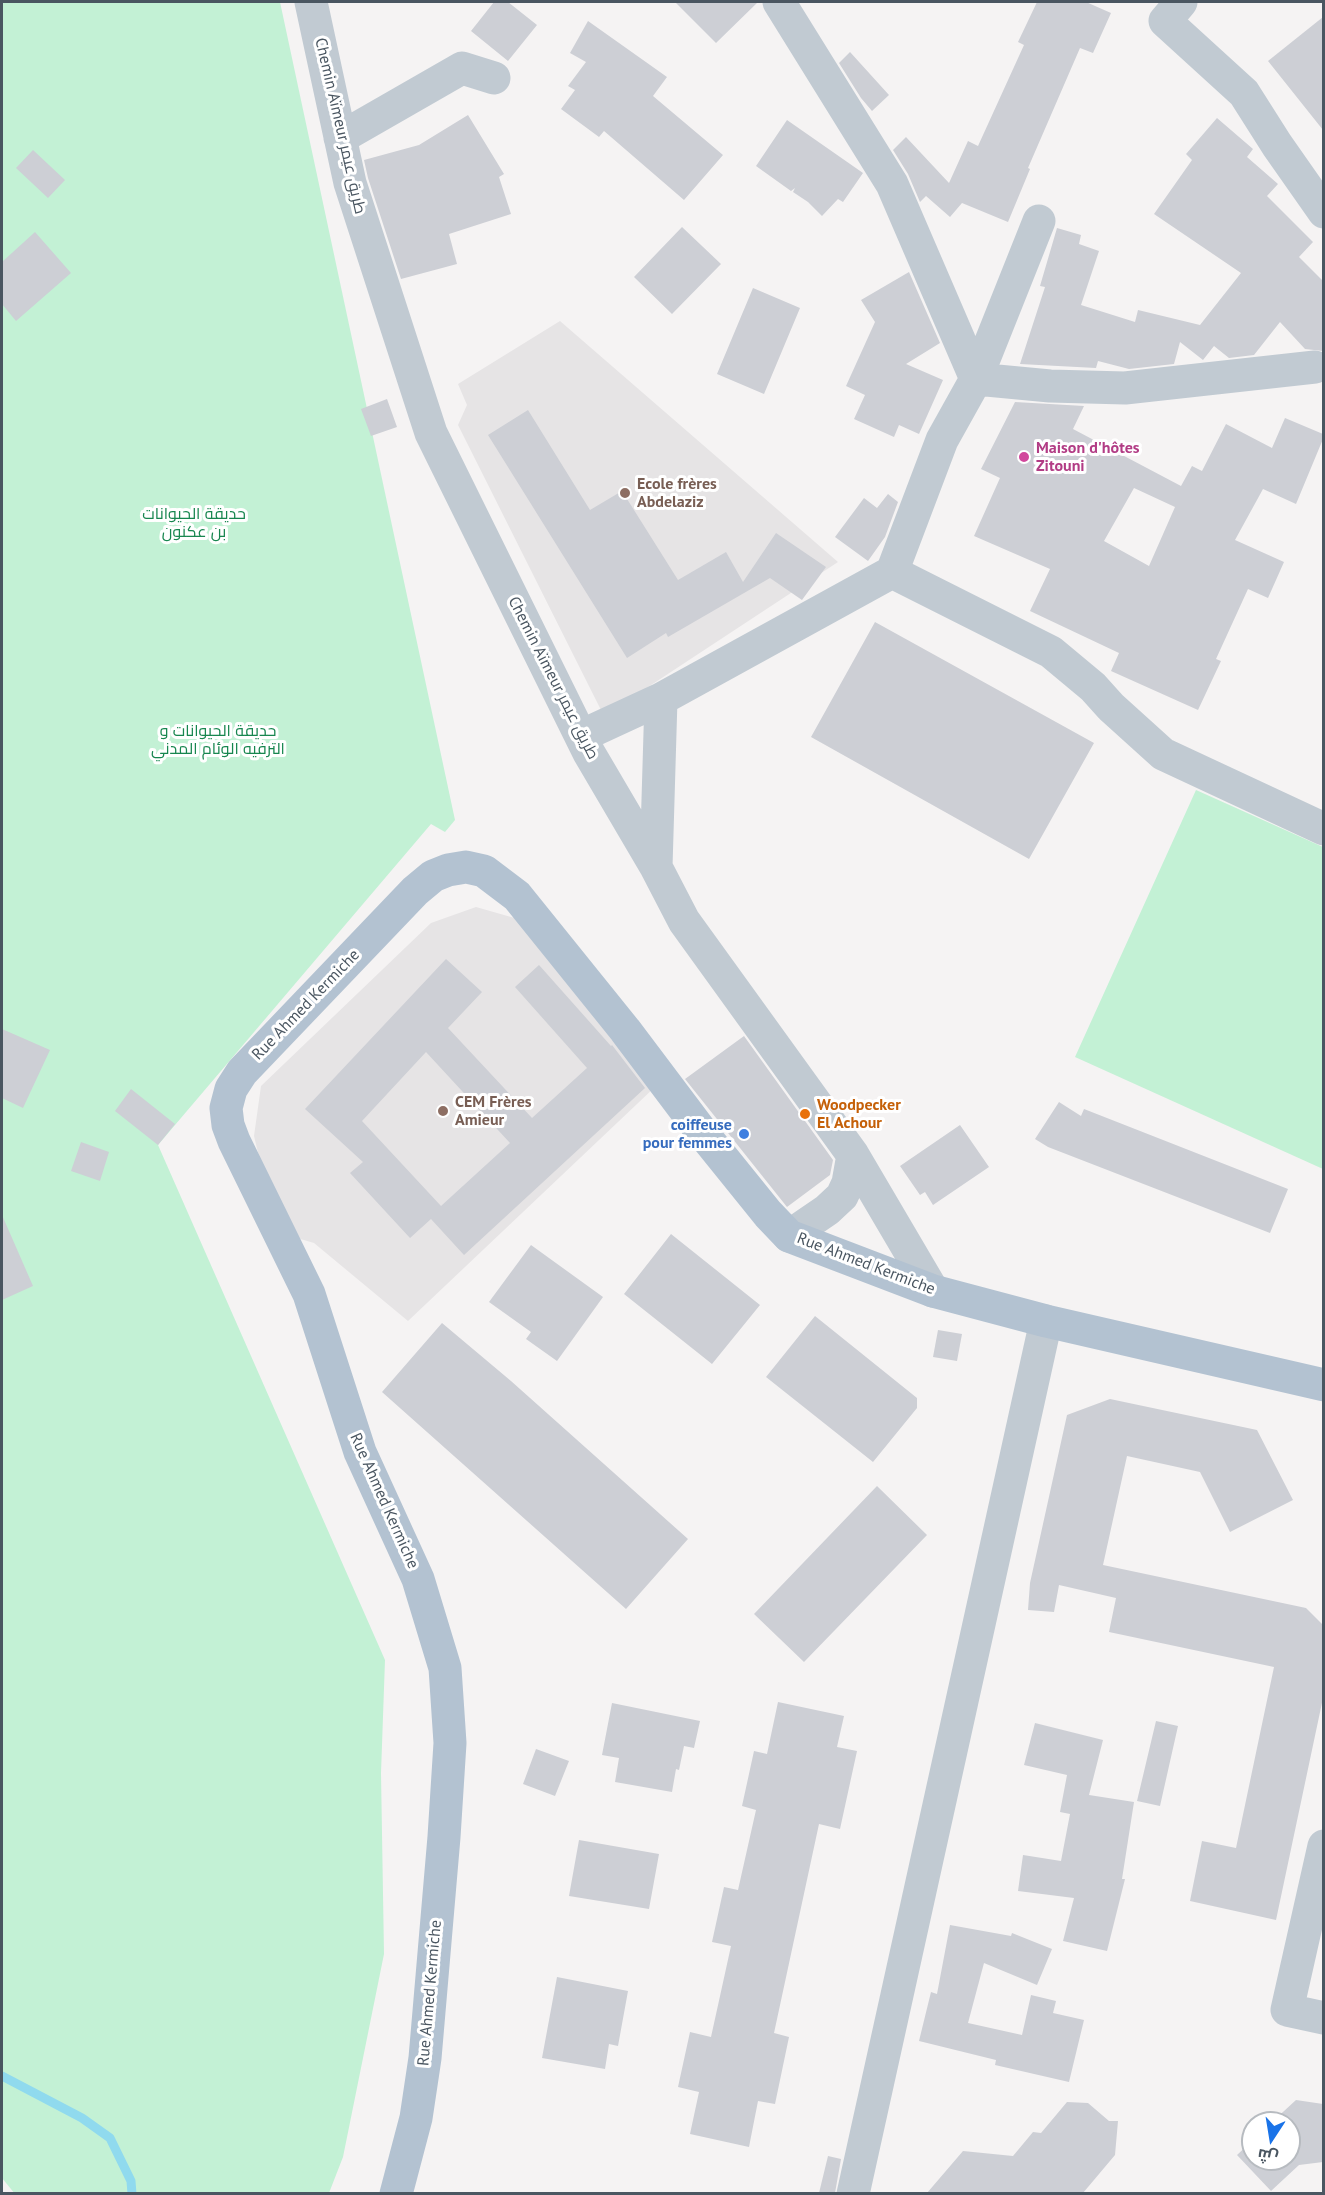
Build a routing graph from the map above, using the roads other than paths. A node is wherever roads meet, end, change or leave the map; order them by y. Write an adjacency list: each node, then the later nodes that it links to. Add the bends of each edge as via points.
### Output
1 (311, 2): 5 (street, Chemin Aïmeur طريق عيمر)
2 (780, 2): 9 (street, via 892,184)
3 (1181, 2): 6 (street, via 1165,21 1244,93)
4 (494, 78): 5 (street, via 462,68)
5 (340, 138): 12 (street, Chemin Aïmeur طريق عيمر, via 350,183 431,432)
6 (1323, 212)
7 (1039, 221): 9 (street)
8 (1315, 366): 9 (street, via 1125,388)
9 (976, 379): 10 (street, via 942,440)
10 (892, 572): 11 (street); 13 (street, via 1051,652 1163,753)
11 (661, 699): 12 (street); 14 (street)
12 (581, 736): 14 (street, Chemin Aïmeur طريق عيمر)
13 (1323, 829)
14 (656, 867): 15 (street, Chemin Aïmeur طريق عيمر, via 684,921)
15 (853, 1155): 16 (street, via 849,1183 842,1196); 17 (street, Chemin Aïmeur طريق عيمر)
16 (789, 1236): 17 (main road, Rue Ahmed Kermiche); 22 (main road, Rue Ahmed Kermiche, via 701,1131 626,1030 517,896 484,871 466,867 447,870 415,891 242,1072 231,1089 226,1108 228,1125 309,1294 360,1452 418,1579 445,1668 450,1743 425,2058 416,2118)
17 (933, 1291): 18 (main road, Rue Ahmed Kermiche)
18 (1046, 1321): 19 (main road, Rue Ahmed Kermiche); 23 (street)
19 (1323, 1384)
20 (1323, 1846): 21 (street, via 1287,2010)
21 (1323, 2018)
22 (396, 2193)
23 (854, 2193)

